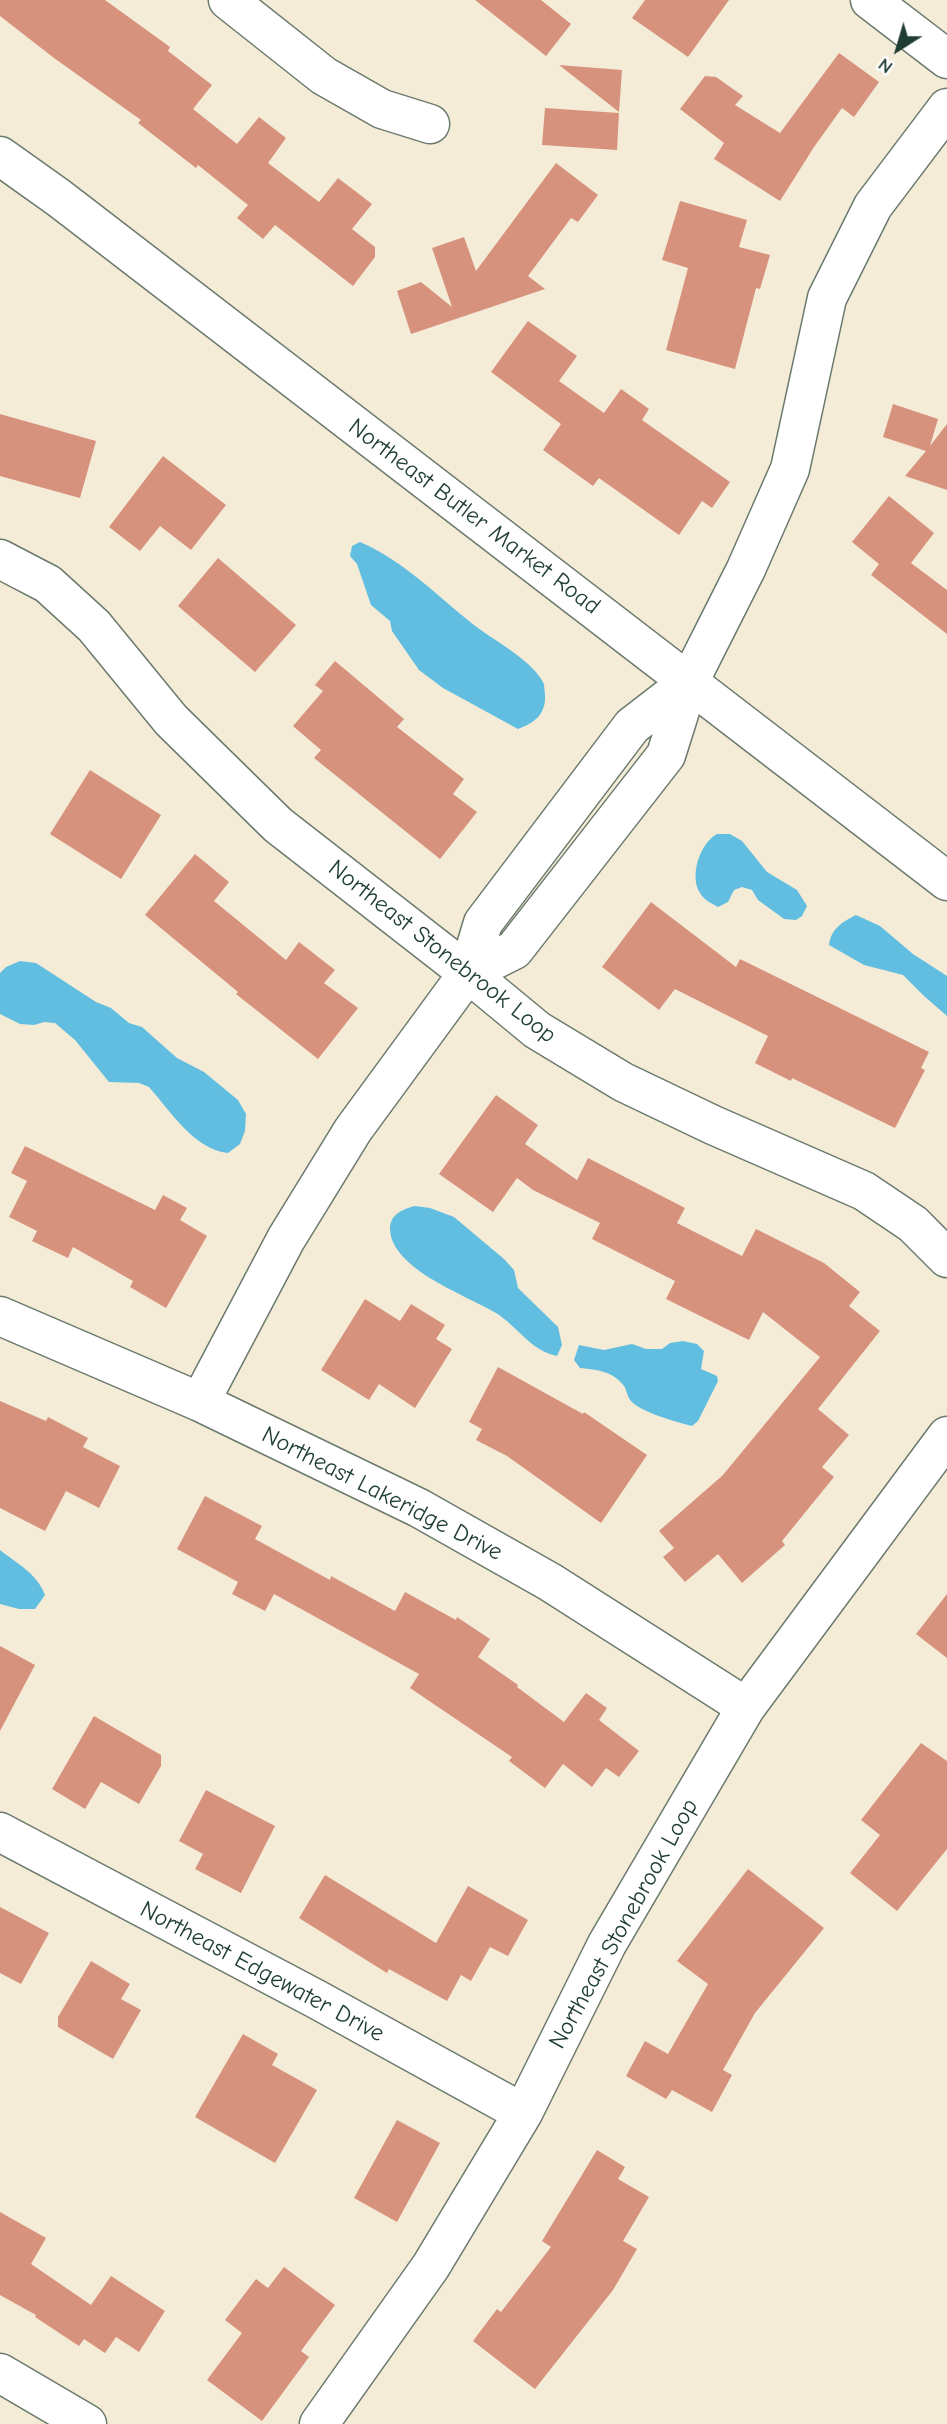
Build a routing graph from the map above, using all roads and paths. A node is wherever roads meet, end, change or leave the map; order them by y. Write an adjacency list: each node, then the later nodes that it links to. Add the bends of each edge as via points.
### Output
1 (228, 0): 5 (street, via 324,76 382,109)
2 (870, 0): 3 (street)
3 (947, 59)
4 (947, 108): 8 (street, via 873,206 827,298 790,469)
5 (430, 124)
6 (0, 156): 8 (street, Northeast Butler Market Road)
7 (0, 559): 10 (street, Northeast Stonebrook Loop, via 48,584 94,626 171,720 278,825)
8 (689, 682): 9 (street, Northeast Butler Market Road); 10 (street, via 632,726 615,748 483,923)
9 (947, 881)
10 (468, 973): 11 (street, Northeast Stonebrook Loop, via 537,1030 623,1082 864,1191 913,1224); 13 (street, via 353,1130 286,1239)
11 (947, 1258)
12 (0, 1316): 13 (street, Northeast Lakeridge Drive)
13 (200, 1402): 15 (street, Northeast Lakeridge Drive, via 419,1508 550,1582)
14 (947, 1436): 15 (street, Northeast Stonebrook Loop)
15 (746, 1707): 17 (street, Northeast Stonebrook Loop, via 607,1944)
16 (0, 1832): 17 (street, Northeast Edgewater Drive)
17 (523, 2113): 20 (street, Northeast Stonebrook Loop, via 431,2266)
18 (0, 2373): 19 (street)
19 (87, 2424)
20 (319, 2424)

